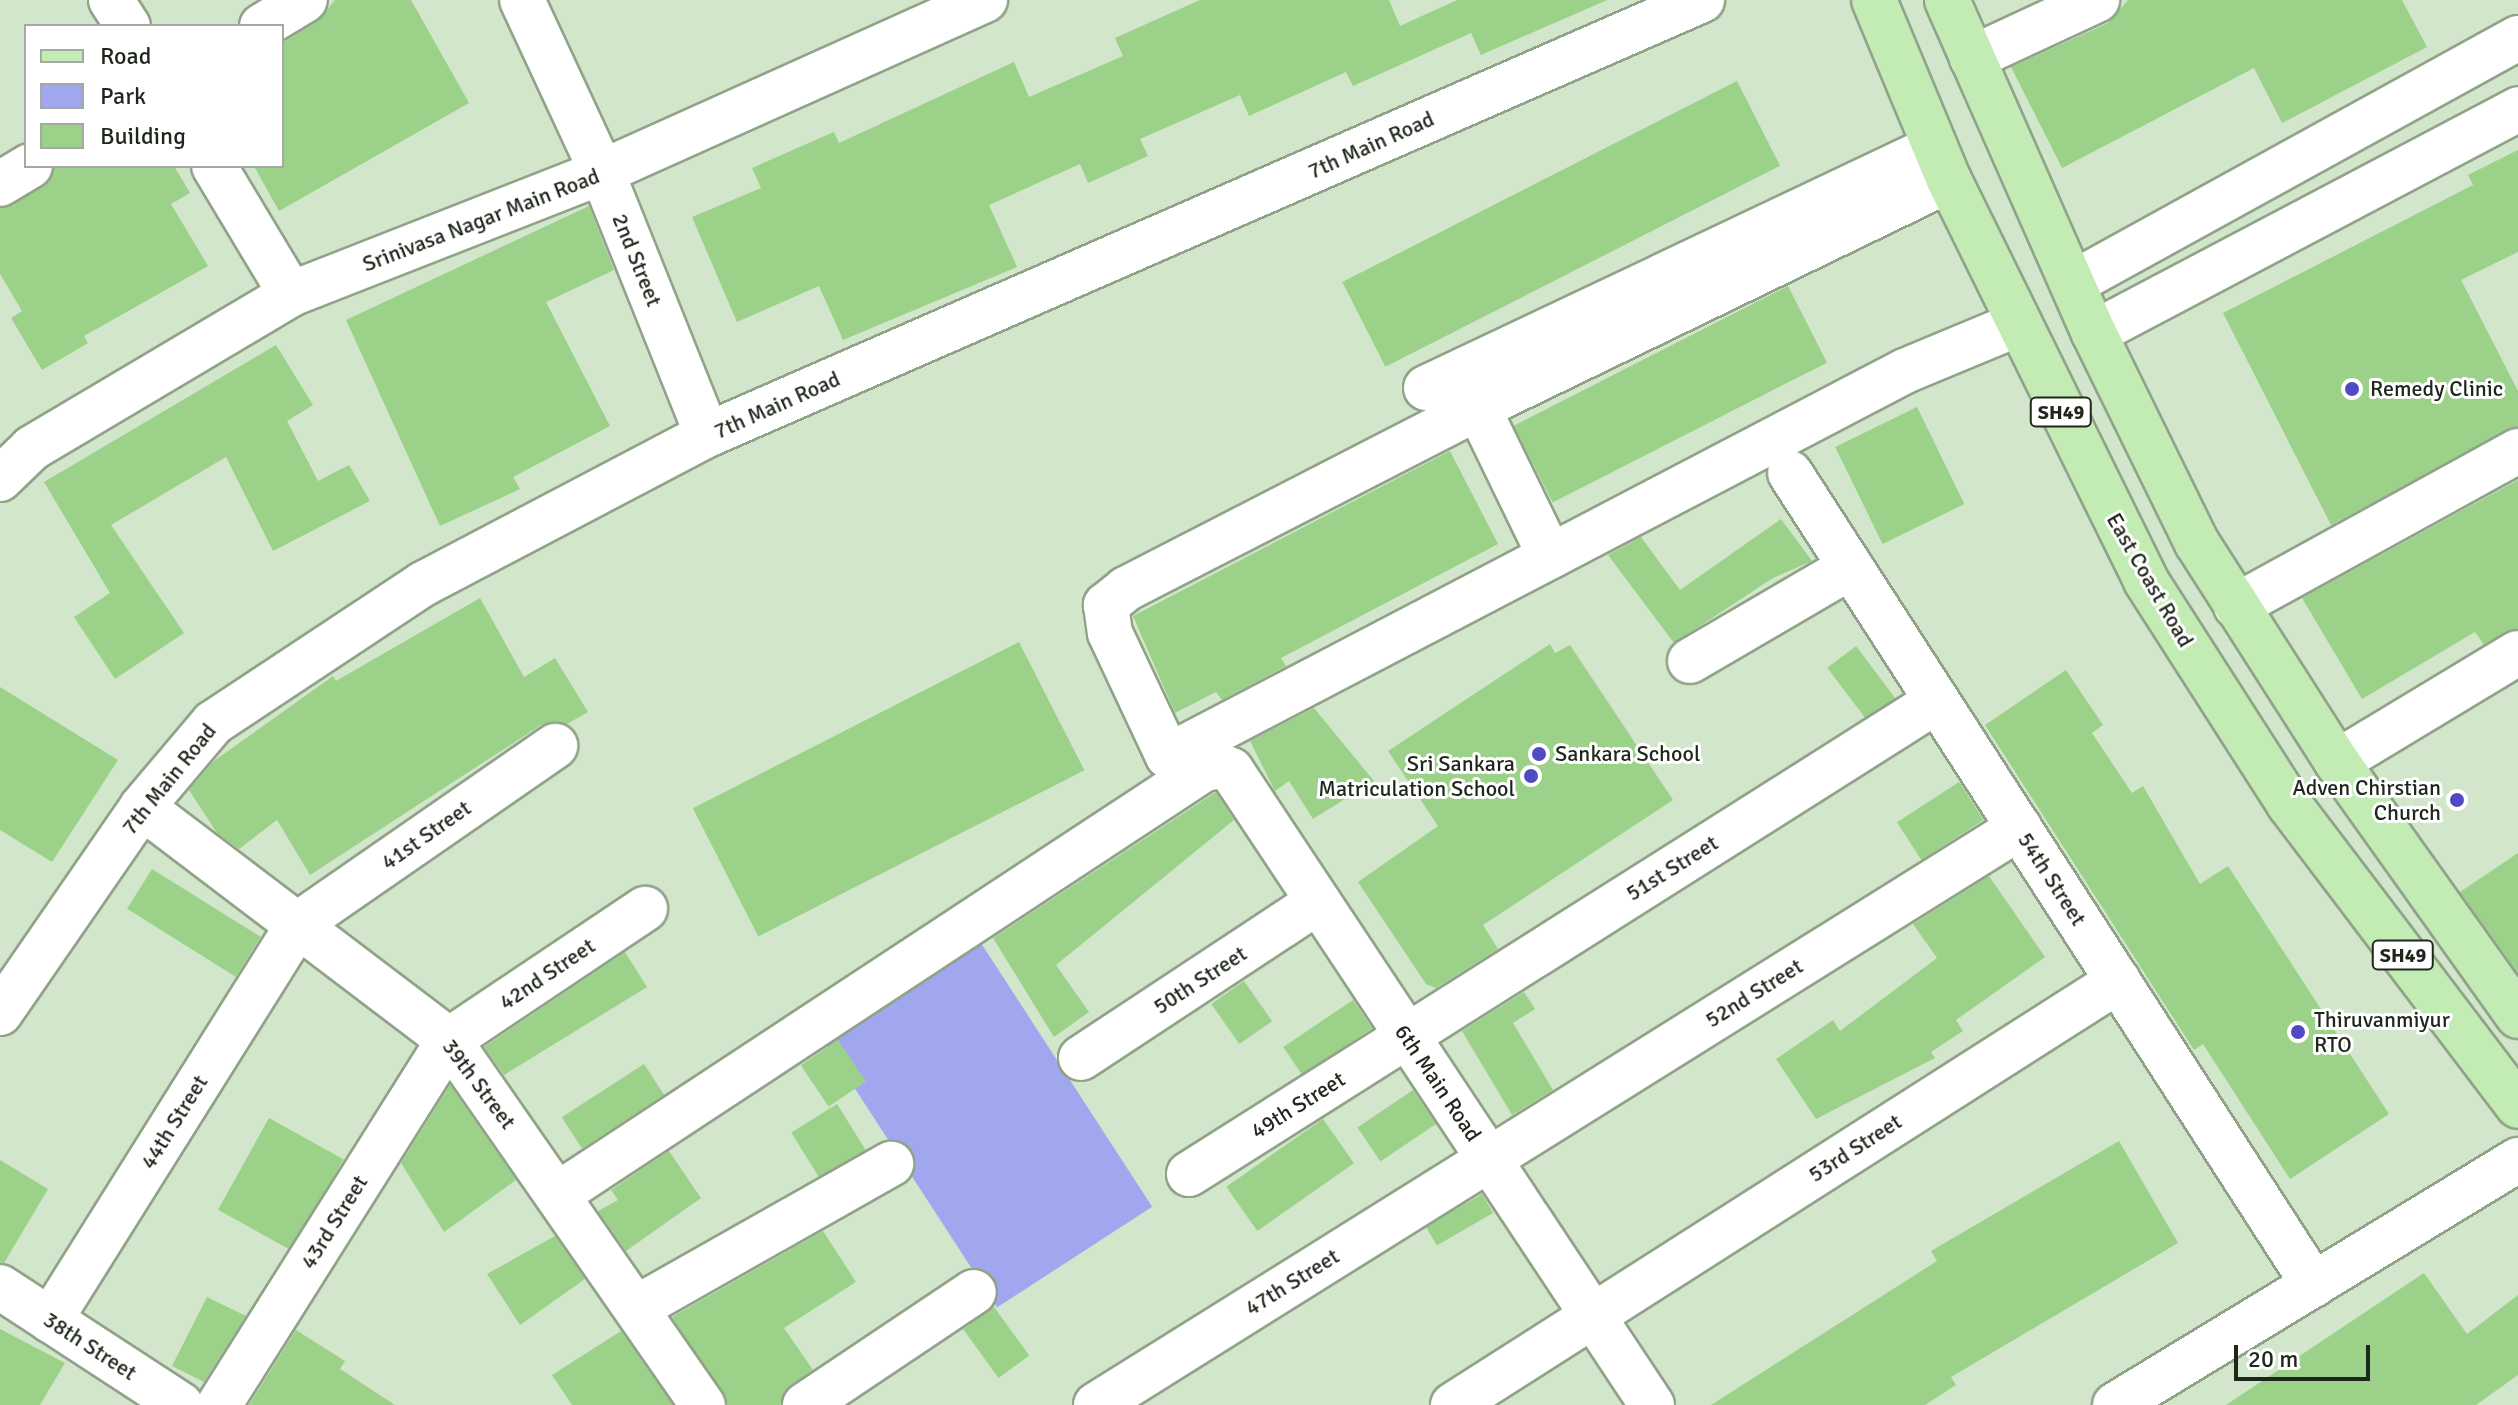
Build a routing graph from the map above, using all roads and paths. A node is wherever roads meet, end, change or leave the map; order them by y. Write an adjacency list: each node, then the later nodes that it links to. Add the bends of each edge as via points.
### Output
1 (111, 0): 9 (street)
2 (305, 0): 10 (street)
3 (522, 0): 17 (street, 2nd Street)
4 (985, 0): 17 (street, Srinivasa Nagar Main Road)
5 (1702, 0): 25 (street, 7th Main Road)
6 (1874, 0): 14 (main road, East Coast Road / SH49)
7 (1947, 0): 12 (main road, SH49)
8 (2097, 0): 12 (street)
9 (127, 24)
10 (265, 24)
11 (2518, 38): 19 (street)
12 (1972, 58): 19 (main road, SH49)
13 (2518, 109): 22 (street)
14 (1942, 163): 21 (main road, East Coast Road / SH49); 23 (street); 24 (street)
15 (27, 168): 18 (street)
16 (215, 168): 20 (street)
17 (602, 172): 20 (street, Srinivasa Nagar Main Road); 25 (street, 2nd Street)
18 (0, 184)
19 (2073, 283): 22 (main road, SH49)
20 (291, 294): 28 (street, Srinivasa Nagar Main Road, via 32,448)
21 (2018, 324): 29 (street, via 1905,371); 48 (main road, East Coast Road / SH49, via 2154,594 2289,804)
22 (2094, 333): 31 (main road, SH49, via 2197,543)
23 (1426, 388)
24 (1478, 408): 29 (street); 29 (street, via 1106,605 1110,633 1168,756)
25 (707, 435): 37 (street, 7th Main Road, via 384,610 213,723)
26 (2518, 451): 31 (street)
27 (1790, 473): 30 (street, 54th Street)
28 (0, 479)
29 (1550, 556)
30 (1851, 567): 33 (street); 34 (street, 54th Street)
31 (2236, 606): 36 (main road, SH49)
32 (2518, 653): 36 (street)
33 (1690, 661)
34 (1937, 701): 38 (street, 54th Street); 45 (street, 51st Street)
35 (555, 746): 41 (street, 41st Street)
36 (2337, 762): 44 (main road, SH49)
37 (142, 807): 41 (street, 39th Street); 43 (street, 7th Main Road)
38 (2019, 828): 42 (street, 54th Street); 49 (street, 52nd Street)
39 (1318, 902): 45 (street, 6th Main Road); 47 (street, 50th Street); 53 (street, 6th Main Road, via 1231,770 1204,769)
40 (645, 909): 46 (street, 42nd Street)
41 (298, 924): 46 (street, 39th Street); 59 (street, 44th Street)
42 (2118, 981): 54 (street, 54th Street); 58 (street, 53rd Street)
43 (0, 1013)
44 (2518, 1016)
45 (1407, 1036): 49 (street, 6th Main Road); 52 (street, 49th Street)
46 (449, 1040): 53 (street, 39th Street); 61 (street, 43rd Street)
47 (1081, 1058)
48 (2518, 1106)
49 (1488, 1158): 58 (street, 6th Main Road); 64 (street, 47th Street)
50 (2518, 1160): 54 (street)
51 (891, 1164): 57 (street)
52 (1189, 1174)
53 (560, 1193): 57 (street, 39th Street)
54 (2314, 1285): 67 (street)
55 (0, 1287): 59 (street, 38th Street)
56 (974, 1292): 63 (street)
57 (638, 1307): 62 (street, 39th Street)
58 (1593, 1316): 65 (street, 53rd Street); 66 (street, 6th Main Road)
59 (50, 1320): 60 (street, 38th Street)
60 (181, 1405)
61 (219, 1405)
62 (703, 1405)
63 (805, 1405)
64 (1096, 1405)
65 (1453, 1405)
66 (1652, 1405)
67 (2115, 1405)

